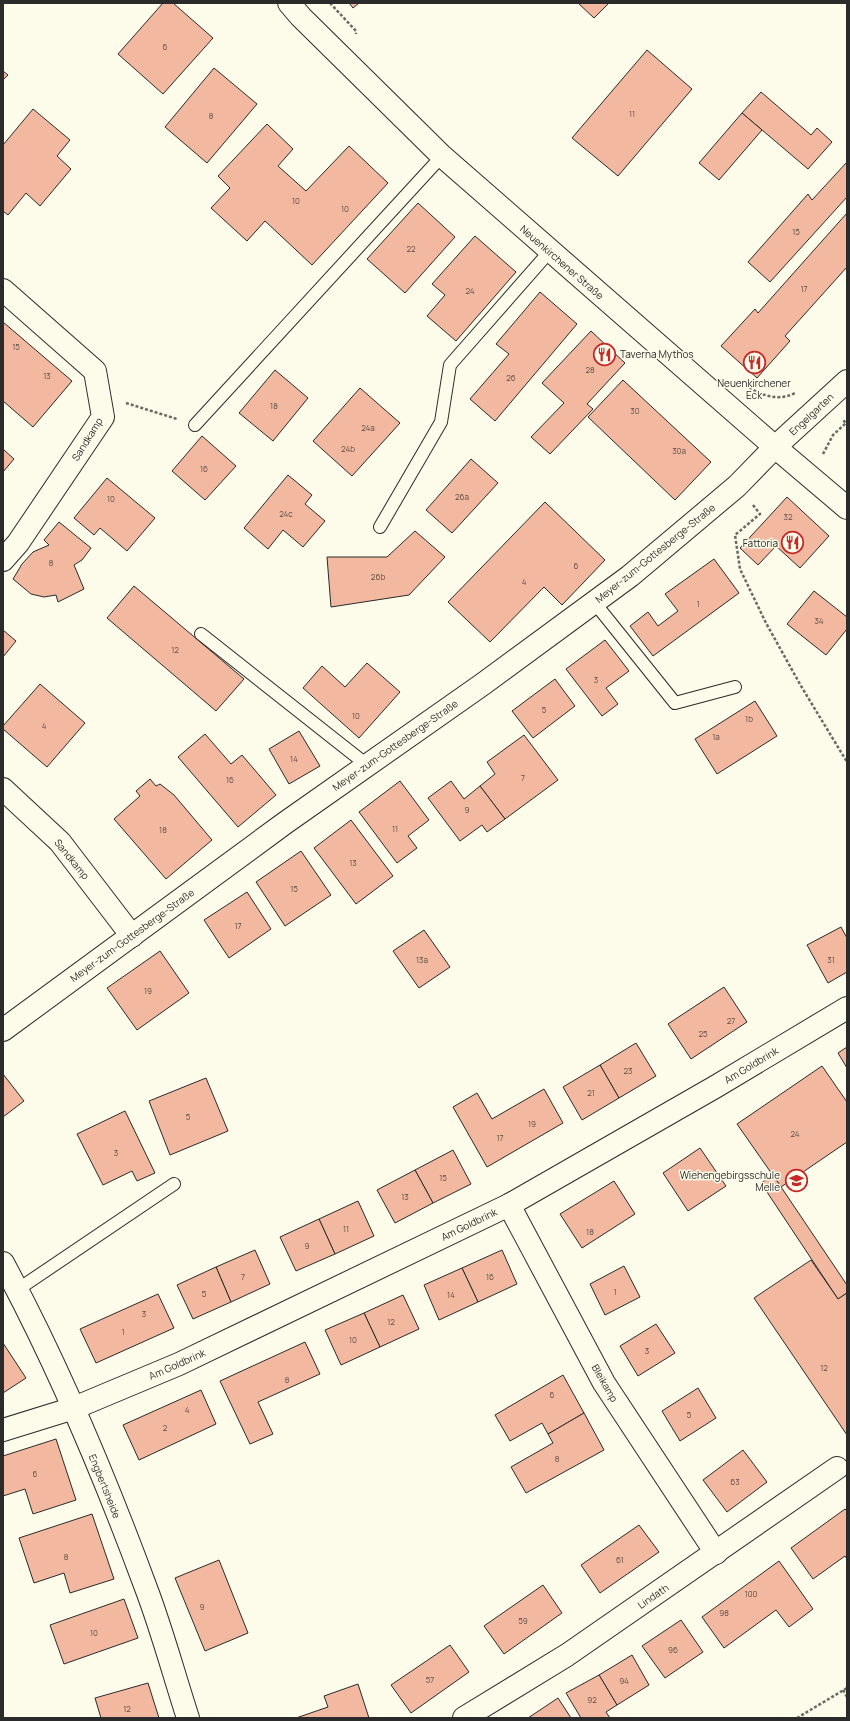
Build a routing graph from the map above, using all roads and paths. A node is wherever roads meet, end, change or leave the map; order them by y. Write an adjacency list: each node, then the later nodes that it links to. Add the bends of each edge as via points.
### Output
1 (289, 3): 4 (street, Neuenkirchener Straße)
2 (330, 3): 3 (path, via 356,31)
3 (356, 36)
4 (442, 156): 5 (street, Neuenkirchener Straße); 11 (lane)
5 (550, 251): 12 (street, Neuenkirchener Straße); 16 (lane, via 450,365 441,422)
6 (3, 290): 9 (street, Sandkamp, via 95,371)
7 (741, 381): 10 (path, via 769,397 790,396 811,384)
8 (847, 381): 10 (street, Engelgarten)
9 (99, 394): 11 (path); 17 (street, Sandkamp, via 103,417)
10 (827, 400): 12 (street, Engelgarten); 13 (path, via 846,423 833,435 823,454)
11 (195, 425)
12 (775, 448): 14 (street, Meyer-zum-Gottesberge-Straße); 15 (street, Neuenkirchener Straße)
13 (827, 460)
14 (738, 486): 19 (street, Meyer-zum-Gottesberge-Straße, via 630,576); 22 (path, via 760,514 735,535 740,569 778,644)
15 (847, 508)
16 (380, 527)
17 (10, 538): 18 (street, Sandkamp)
18 (3, 560)
19 (594, 602): 21 (lane, via 675,703); 23 (street, Meyer-zum-Gottesberge-Straße)
20 (201, 634): 23 (lane)
21 (735, 687)
22 (847, 762)
23 (367, 765): 25 (street, Meyer-zum-Gottesberge-Straße)
24 (3, 789): 25 (street, Sandkamp, via 60,842)
25 (132, 936): 27 (street, Meyer-zum-Gottesberge-Straße)
26 (847, 1008): 29 (street, Am Goldbrink)
27 (3, 1030)
28 (174, 1184): 31 (lane)
29 (509, 1205): 32 (street, Am Goldbrink, via 179,1364); 35 (street, Bleikamp, via 604,1383)
30 (3, 1263): 31 (street, Engbertsheide)
31 (17, 1290): 32 (street, Engbertsheide)
32 (74, 1408): 33 (street, Am Goldbrink); 39 (street, Engbertsheide, via 146,1589)
33 (3, 1430)
34 (837, 1468): 35 (street, Lindath)
35 (716, 1553): 40 (street, Lindath, via 567,1655)
36 (847, 1688): 37 (path)
37 (843, 1690): 38 (path); 41 (path)
38 (847, 1697)
39 (188, 1718)
40 (464, 1718)
41 (797, 1718)

